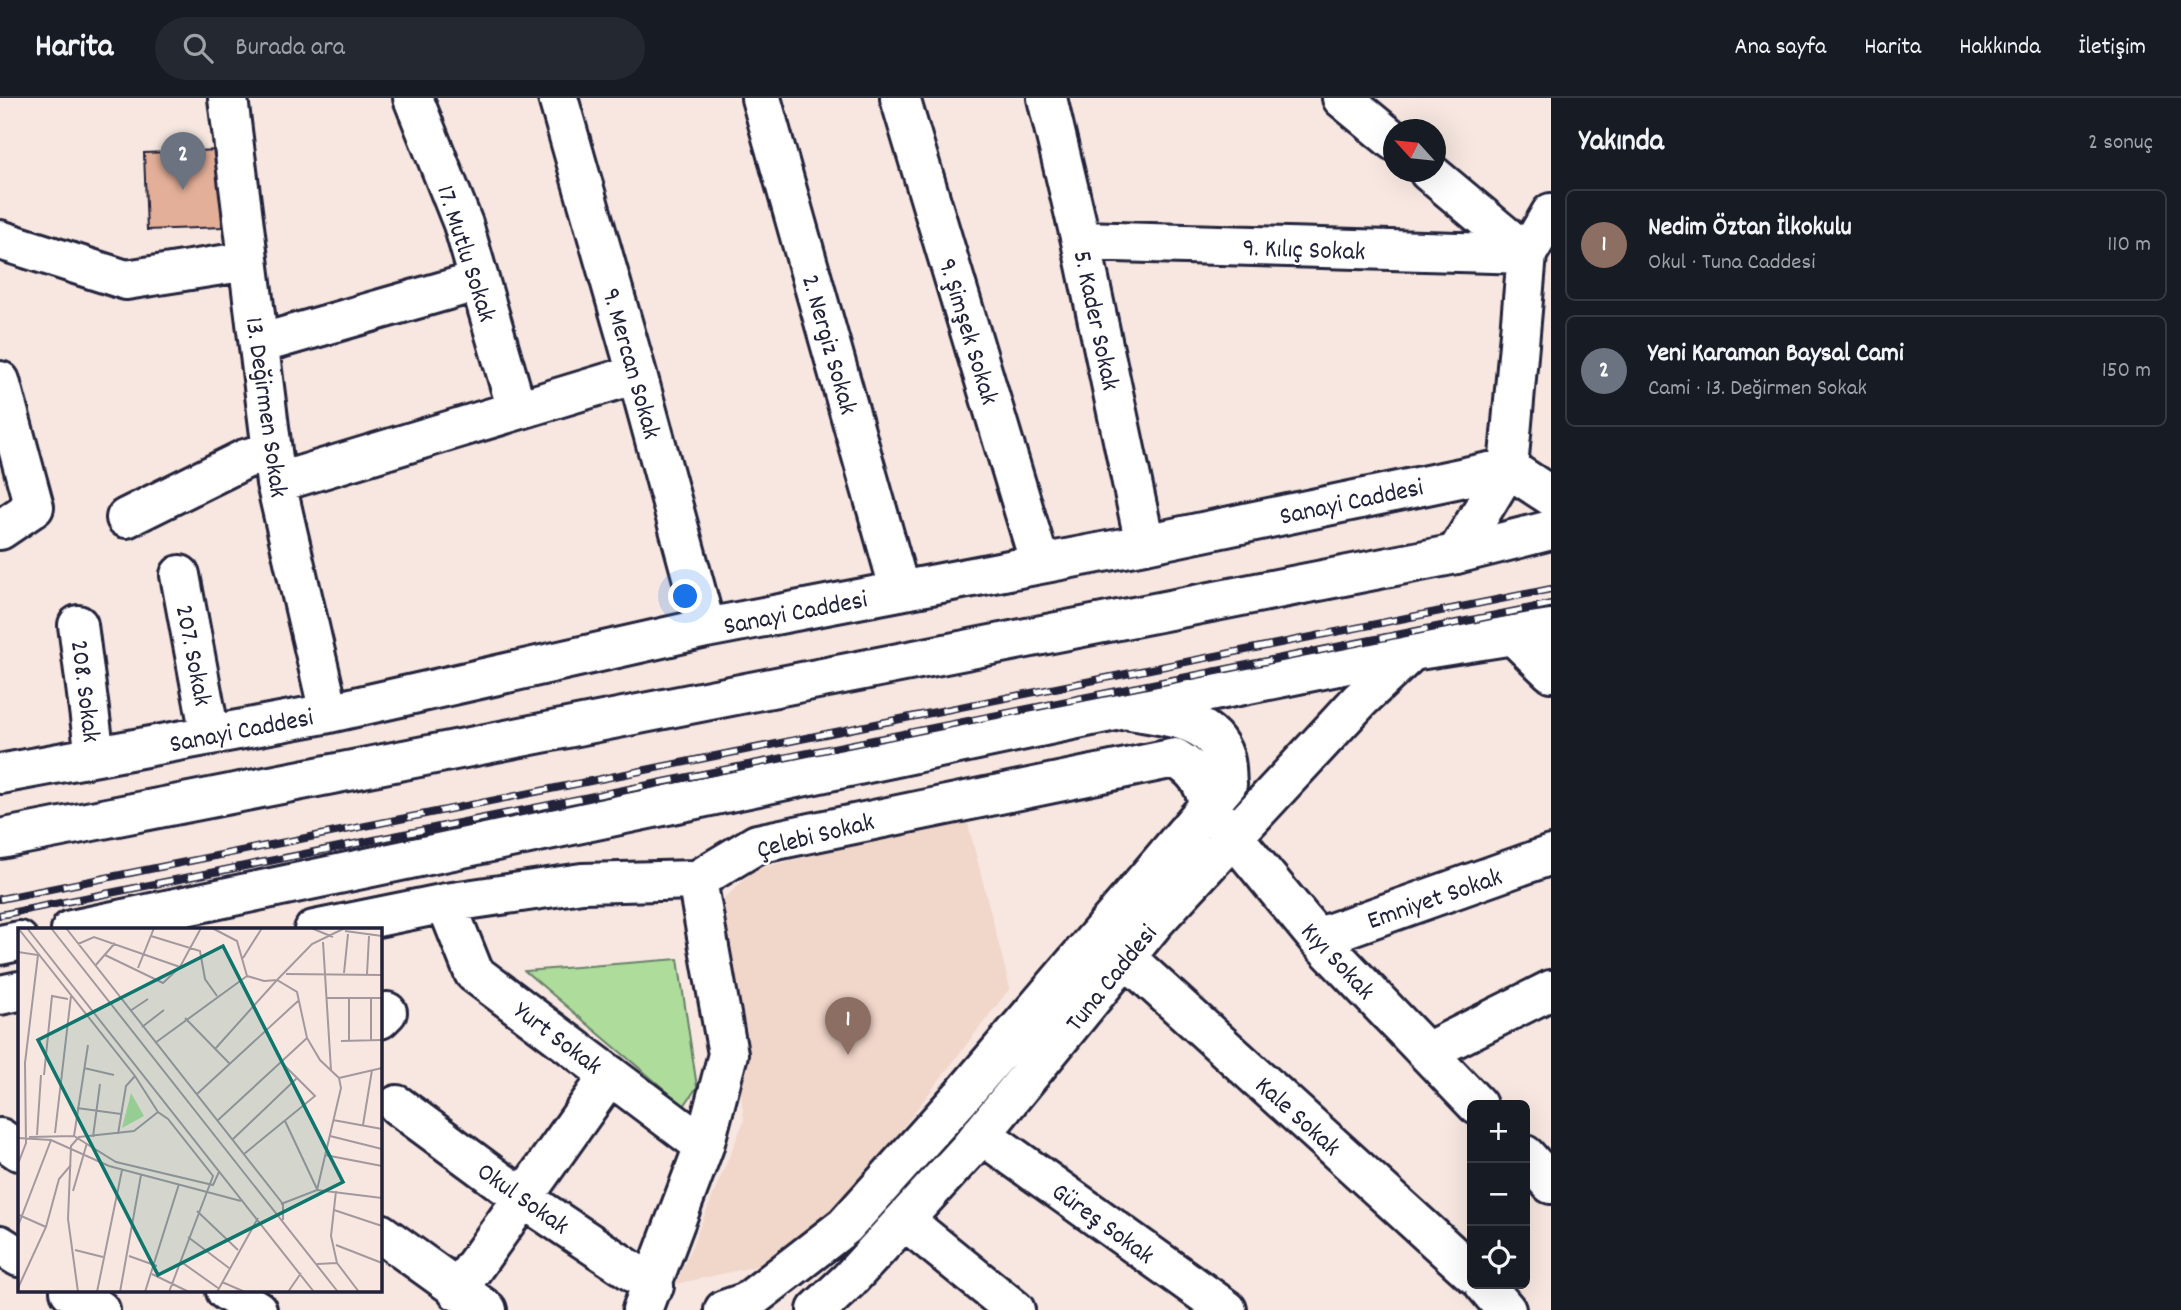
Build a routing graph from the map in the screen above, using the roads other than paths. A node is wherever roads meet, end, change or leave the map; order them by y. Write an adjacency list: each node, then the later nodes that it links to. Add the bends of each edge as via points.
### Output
1 (228, 98): 12 (main road, 13. Değirmen Sokak)
2 (413, 98): 13 (main road, 17. Mutlu Sokak, via 463,224)
3 (558, 98): 15 (main road, 9. Mercan Sokak)
4 (763, 98): 28 (main road, 2. Nergiz Sokak)
5 (900, 98): 26 (main road, 9. Şimşek Sokak)
6 (1047, 98): 10 (main road, 5. Kader Sokak)
7 (1441, 182): 11 (main road)
8 (1551, 214): 11 (main road)
9 (0, 240): 12 (main road, via 126,280)
10 (1081, 241): 11 (main road, 9. Kılıç Sokak); 24 (main road, 5. Kader Sokak)
11 (1527, 254): 19 (main road)
12 (248, 261): 14 (main road, 13. Değirmen Sokak)
13 (479, 281): 14 (main road); 17 (main road, 17. Mutlu Sokak)
14 (259, 344): 18 (main road, 13. Değirmen Sokak)
15 (637, 374): 17 (main road); 30 (main road, 9. Mercan Sokak)
16 (0, 381): 22 (main road, via 34,507)
17 (517, 411): 18 (main road)
18 (274, 467): 21 (main road, via 246,458); 36 (main road, 13. Değirmen Sokak)
19 (1508, 468): 20 (main road); 24 (main road, Sanayi Caddesi); 25 (main road)
20 (1551, 496)
21 (126, 519)
22 (0, 530)
23 (1551, 530): 25 (main road)
24 (1145, 544): 26 (main road, Sanayi Caddesi)
25 (1456, 554): 42 (main road)
26 (1040, 564): 28 (main road, Sanayi Caddesi)
27 (180, 575): 37 (main road, 207. Sokak)
28 (900, 591): 30 (main road, Sanayi Caddesi)
29 (78, 625): 38 (main road, 208. Sokak)
30 (706, 628): 36 (main road, Sanayi Caddesi)
31 (1551, 629): 32 (main road)
32 (1514, 636): 33 (main road); 34 (main road)
33 (1412, 651): 35 (main road); 41 (main road, Tuna Caddesi, via 1360,700)
34 (1551, 672)
35 (1125, 709): 40 (main road, Tuna Caddesi, via 1194,723 1210,734 1224,757 1227,785); 46 (main road)
36 (329, 713): 37 (main road, Sanayi Caddesi)
37 (210, 735): 38 (main road, Sanayi Caddesi)
38 (95, 757): 39 (main road, Sanayi Caddesi)
39 (0, 774)
40 (1209, 807): 41 (main road, Kıyı Sokak); 44 (main road, Çelebi Sokak, via 1203,782 1175,758 757,844); 73 (main road, Tuna Caddesi, via 845,1226 747,1302)
41 (1235, 837): 48 (main road, Kıyı Sokak); 51 (main road, Tuna Caddesi)
42 (0, 839)
43 (1551, 855): 48 (main road, Emniyet Sokak)
44 (697, 880): 45 (main road, Çelebi Sokak, via 582,883); 61 (main road, via 728,1054)
45 (446, 903): 47 (main road, Çelebi Sokak); 56 (main road, Yurt Sokak, via 474,973)
46 (81, 928)
47 (324, 928)
48 (1317, 938): 55 (main road, Kıyı Sokak)
49 (18, 941): 50 (main road)
50 (0, 945)
51 (1126, 958): 59 (main road, Tuna Caddesi); 69 (main road, Kale Sokak)
52 (1551, 990): 55 (main road)
53 (18, 991): 54 (main road)
54 (0, 995)
55 (1427, 1052): 57 (main road, Kıyı Sokak)
56 (610, 1075): 61 (main road, Yurt Sokak); 63 (main road)
57 (1472, 1100)
58 (397, 1105): 63 (main road, Okul Sokak)
59 (981, 1134): 64 (main road, Tuna Caddesi); 76 (main road, Güreş Sokak)
60 (0, 1138): 62 (main road)
61 (704, 1146): 70 (main road)
62 (18, 1150)
63 (524, 1199): 70 (main road, Okul Sokak); 71 (main road)
64 (904, 1220): 74 (main road, Tuna Caddesi); 75 (main road)
65 (382, 1234): 71 (main road)
66 (0, 1245): 67 (main road)
67 (18, 1256)
68 (72, 1292): 72 (main road)
69 (1487, 1294)
70 (648, 1298)
71 (472, 1300)
72 (100, 1310)
73 (724, 1310)
74 (817, 1310)
75 (1015, 1310)
76 (1227, 1310)

